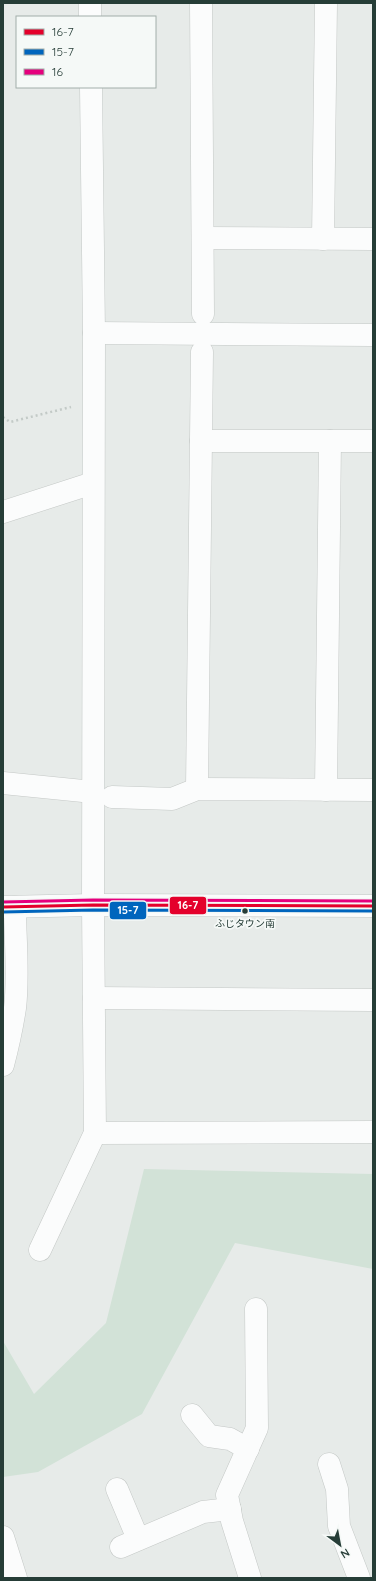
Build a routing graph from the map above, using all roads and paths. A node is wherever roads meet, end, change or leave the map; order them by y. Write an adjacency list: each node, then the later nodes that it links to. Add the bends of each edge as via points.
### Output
1 (90, 3): 4 (street)
2 (202, 3): 6 (street)
3 (326, 3): 7 (street)
4 (90, 16)
5 (91, 88): 10 (street)
6 (203, 238): 7 (street); 9 (street)
7 (323, 239): 8 (street)
8 (373, 239)
9 (203, 314)
10 (94, 333): 11 (street); 18 (street)
11 (373, 335)
12 (202, 352): 15 (street)
13 (74, 406): 14 (path, via 10,422)
14 (3, 418)
15 (201, 441): 16 (street); 21 (street)
16 (330, 441): 17 (street); 22 (street)
17 (373, 441)
18 (93, 483): 19 (street); 24 (street)
19 (3, 512)
20 (3, 783): 24 (street)
21 (197, 789): 22 (street); 24 (street, via 172,799)
22 (326, 790): 23 (street)
23 (373, 790)
24 (102, 794): 25 (street)
25 (93, 905): 26 (street); 27 (street); 28 (street)
26 (373, 906)
27 (9, 907): 30 (street, via 16,976 15,1006)
28 (94, 998): 29 (street); 32 (street)
29 (373, 1000)
30 (3, 1065)
31 (373, 1132): 32 (street)
32 (95, 1133): 33 (street)
33 (40, 1250)
34 (256, 1309): 36 (street, via 257,1428)
35 (192, 1415): 36 (street, via 209,1436 230,1439)
36 (248, 1449): 39 (street, via 227,1495)
37 (329, 1464): 43 (street, via 337,1489 339,1526)
38 (117, 1488): 39 (street, via 129,1543 204,1512)
39 (230, 1508): 42 (street)
40 (3, 1537): 41 (street)
41 (16, 1578)
42 (250, 1578)
43 (359, 1578)

